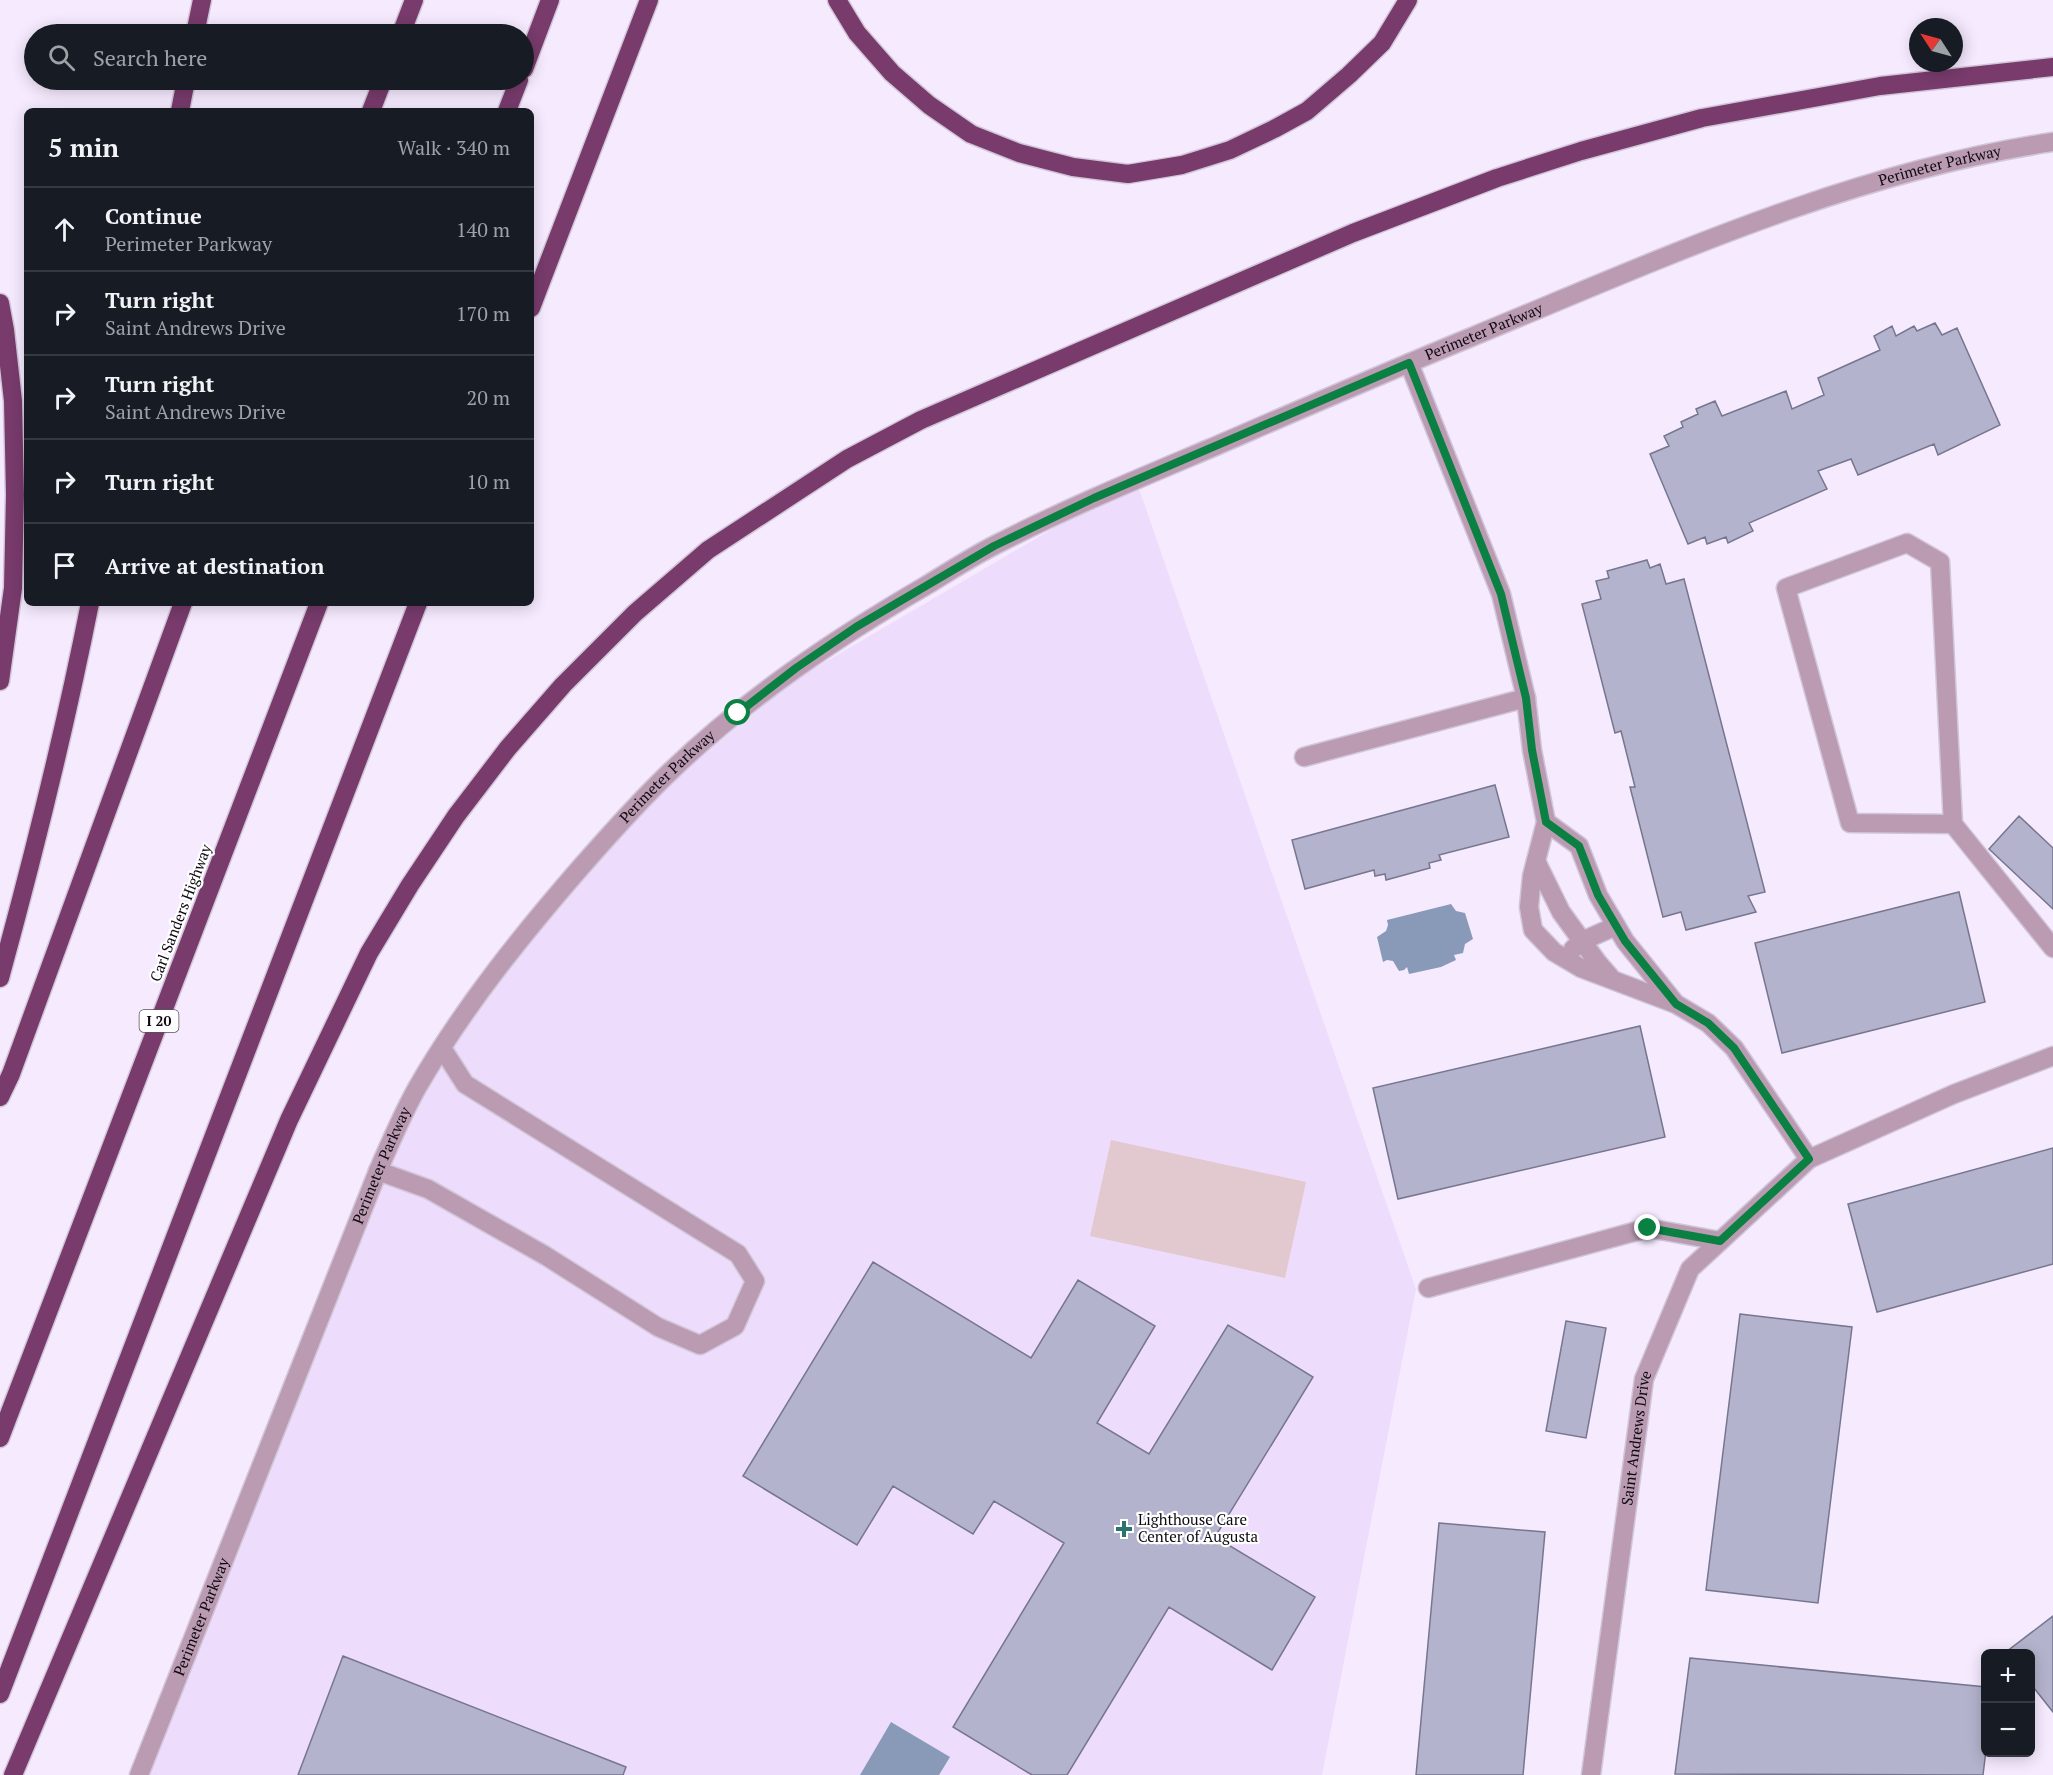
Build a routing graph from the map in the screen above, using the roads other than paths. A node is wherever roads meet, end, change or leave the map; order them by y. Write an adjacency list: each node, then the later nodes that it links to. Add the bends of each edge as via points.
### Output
1 (202, 0): 7 (highway)
2 (414, 0): 8 (highway)
3 (550, 0): 9 (highway)
4 (649, 0): 18 (highway)
5 (837, 0): 6 (highway, via 857,33 892,73 929,105 972,134 1019,153 1073,167 1128,174 1182,165 1230,150 1307,111 1382,43)
6 (1407, 0)
7 (197, 24)
8 (405, 24)
9 (534, 42)
10 (2053, 68): 47 (highway, via 1880,86 1702,118 1497,178 1353,233 921,420 847,459 708,550 563,685 508,748 456,816 369,953 289,1120)
11 (184, 90): 14 (highway)
12 (379, 90): 15 (highway)
13 (515, 90): 16 (highway)
14 (181, 108)
15 (372, 108)
16 (508, 108)
17 (2053, 142): 20 (street, Perimeter Parkway, via 1948,162 1808,202 1705,240)
18 (534, 300)
19 (0, 303): 25 (highway, via 13,401 15,495 13,588)
20 (1409, 363): 26 (street, via 1501,594); 38 (street, Perimeter Parkway, via 1094,498 994,546 856,627 796,668 672,770 612,832 498,967)
21 (89, 606): 35 (highway, via 35,850)
22 (182, 606): 40 (highway)
23 (318, 606): 45 (highway, Carl Sanders Highway / I 20)
24 (417, 606): 46 (highway)
25 (0, 681)
26 (1526, 698): 27 (street); 28 (street)
27 (1304, 757)
28 (1546, 822): 30 (street); 31 (street, via 1579,846 1598,895)
29 (1953, 824): 29 (street, via 1940,562 1907,543 1786,588 1850,823); 33 (street)
30 (1536, 861): 32 (street, via 1560,912); 34 (street, via 1529,907 1533,930)
31 (1616, 926): 32 (street); 37 (street)
32 (1582, 941): 34 (street); 36 (street)
33 (2053, 948)
34 (1563, 957): 36 (street)
35 (0, 978)
36 (1613, 980): 37 (street)
37 (1676, 1004): 41 (street, via 1708,1023 1734,1048)
38 (442, 1048): 42 (street, Perimeter Parkway, via 416,1091); 42 (street, via 465,1084 738,1254 754,1281 735,1326 700,1345 658,1327 546,1256 428,1189)
39 (2053, 1056): 41 (street, Saint Andrews Drive, via 1954,1094)
40 (0, 1097)
41 (1809, 1159): 43 (street, Saint Andrews Drive)
42 (378, 1171): 48 (street, Perimeter Parkway)
43 (1720, 1241): 44 (street, via 1648,1228); 49 (street, Saint Andrews Drive, via 1690,1269 1644,1379)
44 (1428, 1288)
45 (0, 1438)
46 (0, 1694)
47 (13, 1775)
48 (139, 1775)
49 (1591, 1775)

